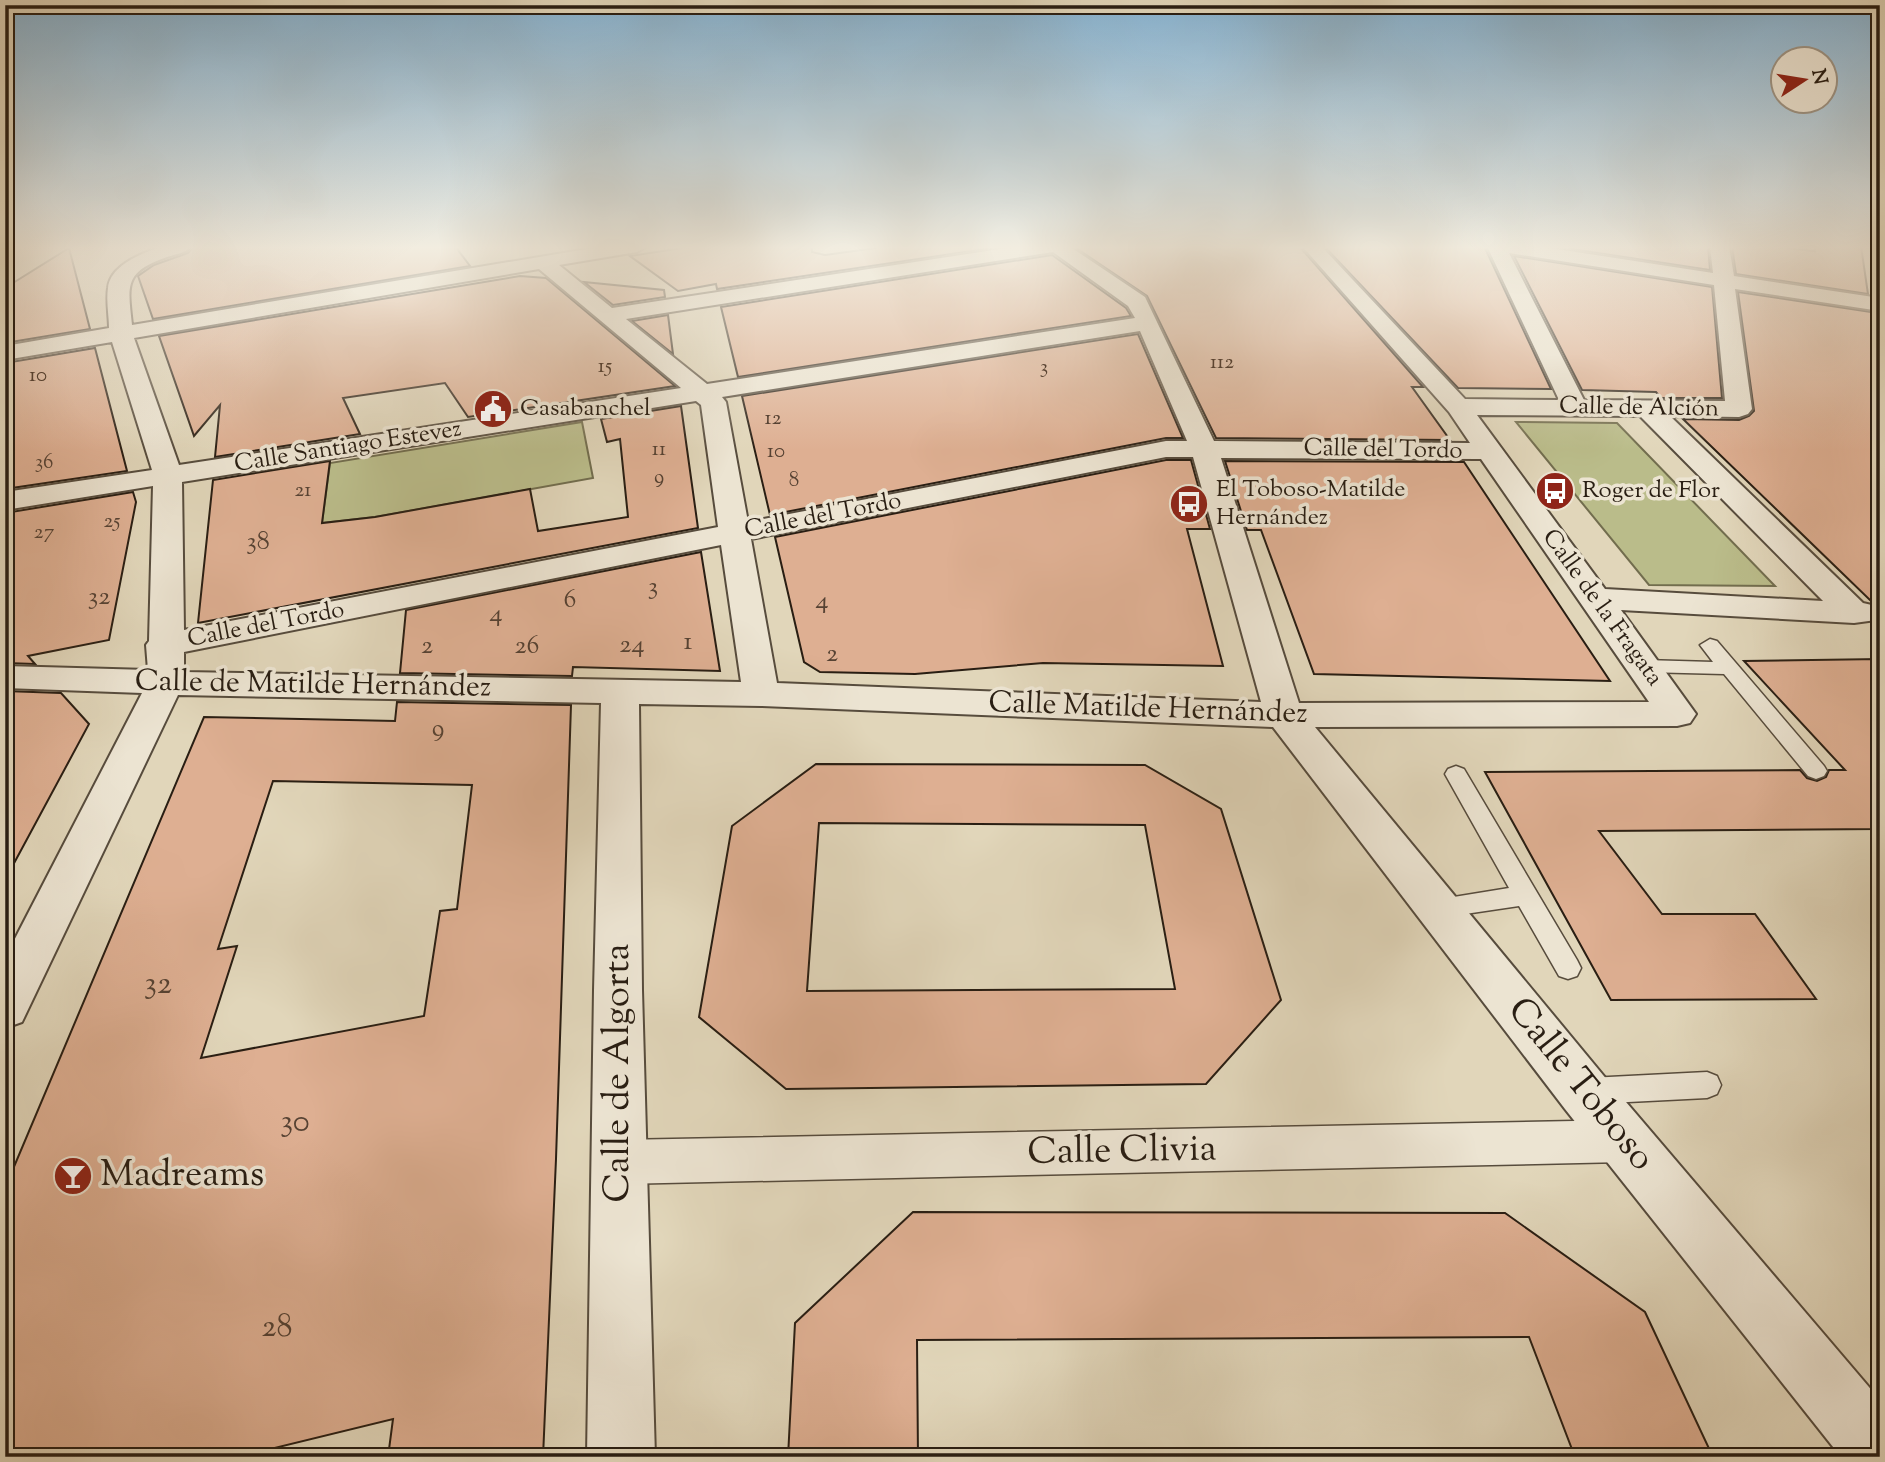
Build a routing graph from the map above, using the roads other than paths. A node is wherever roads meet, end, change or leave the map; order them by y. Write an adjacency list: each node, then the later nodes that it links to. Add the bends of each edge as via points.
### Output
1 (120, 314): 10 (street)
2 (231, 314): 10 (street)
3 (613, 314): 8 (street)
4 (1143, 314): 9 (street)
5 (1373, 314): 13 (street, Calle de la Fragata)
6 (1529, 314): 14 (street)
7 (1727, 314): 15 (street, Calle de Alción, via 1739,409)
8 (608, 315): 12 (street)
9 (1148, 323): 12 (street, Calle Santiago Estevez); 16 (street)
10 (121, 333): 11 (street); 18 (street)
11 (5, 353)
12 (701, 391): 18 (street, Calle Santiago Estevez); 20 (street, via 713,402)
13 (1458, 407): 14 (street, Calle de Alción); 17 (street, Calle de la Fragata)
14 (1575, 407): 15 (street, Calle de Alción)
15 (1647, 408): 22 (street)
16 (1204, 448): 17 (street, Calle del Tordo); 20 (street, Calle del Tordo, via 1166,449); 30 (street)
17 (1487, 451): 21 (street, Calle de la Fragata)
18 (168, 475): 19 (street, Calle Santiago Estevez); 24 (street)
19 (5, 501)
20 (735, 533): 24 (street, Calle del Tordo); 29 (street)
21 (1597, 599): 22 (street); 25 (street, Calle de la Fragata)
22 (1867, 613)
23 (1710, 645): 26 (lane)
24 (165, 664): 27 (street, Calle de Matilde Hernández); 28 (street, Calle de Matilde Hernández); 37 (street)
25 (1644, 666): 26 (lane); 31 (street, Calle de la Fragata)
26 (1728, 668): 32 (lane)
27 (5, 677)
28 (620, 690): 29 (street, Calle Matilde Hernández); 41 (street, Calle de Algorta)
29 (761, 694): 30 (street, Calle Matilde Hernández)
30 (1284, 715): 31 (street, Calle Matilde Hernández); 35 (street, Calle Toboso)
31 (1677, 715)
32 (1816, 771)
33 (1456, 774): 34 (lane)
34 (1526, 895): 35 (lane); 36 (lane)
35 (1438, 908): 39 (street, Calle Toboso)
36 (1568, 968)
37 (5, 1007)
38 (1707, 1085): 39 (lane)
39 (1584, 1092): 40 (street, Calle Toboso)
40 (1624, 1141): 41 (street, Calle Clivia); 42 (street, Calle Toboso)
41 (620, 1162): 43 (street, Calle de Algorta)
42 (1880, 1452)
43 (621, 1457)

